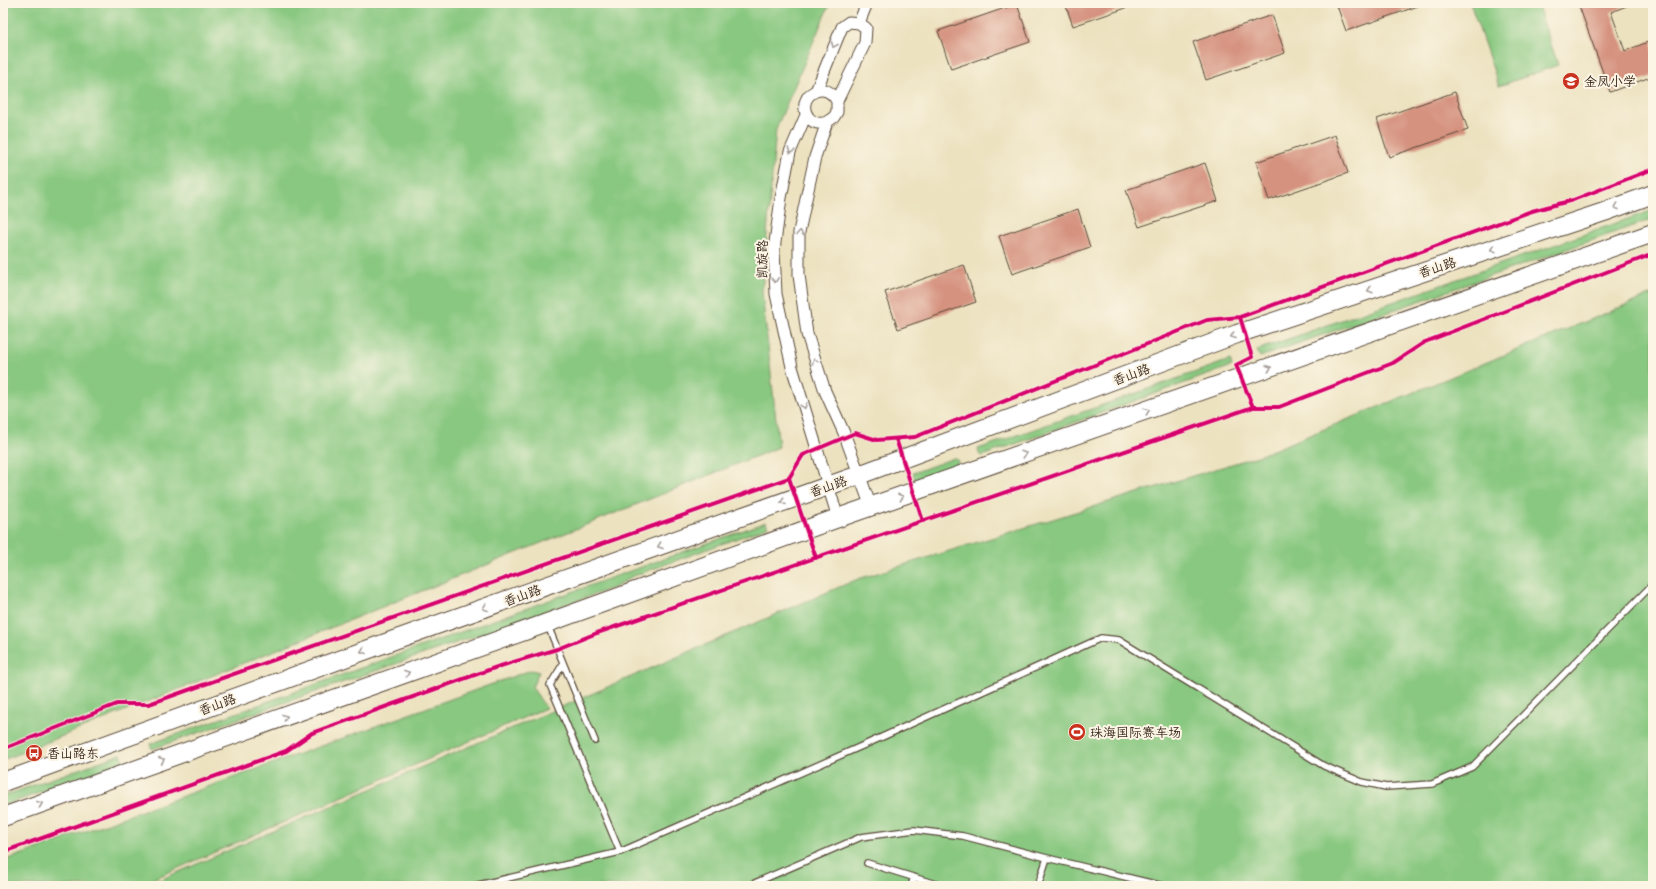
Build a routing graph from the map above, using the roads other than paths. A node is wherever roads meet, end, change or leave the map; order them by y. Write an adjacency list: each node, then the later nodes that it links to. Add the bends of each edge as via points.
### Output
1 (867, 3): 2 (street)
2 (859, 23): 3 (street, 凯旋路, one-way to 3, via 849,22 842,27); 4 (street, via 866,28 865,43)
3 (816, 91): 4 (street, via 830,92); 5 (street, 凯旋路, via 809,94 806,99)
4 (837, 101): 6 (street, via 837,112)
5 (806, 115): 6 (street, via 820,124); 10 (street, 凯旋路, one-way to 10, via 790,152 774,250 776,294 792,367)
6 (828, 122): 9 (street, one-way to 6, via 825,391 807,334 798,275 799,232 806,193 815,157)
7 (1653, 194): 9 (main road, 香山路, one-way to 9, via 1237,334)
8 (1653, 233): 11 (main road, one-way to 8)
9 (859, 475): 10 (main road, 香山路); 11 (street)
10 (828, 486): 12 (street, 凯旋路); 17 (main road, 香山路, one-way to 17)
11 (871, 507): 12 (main road)
12 (838, 518): 14 (main road)
13 (1653, 584): 19 (lane, via 1472,766 1432,784 1386,787 1362,782 1324,766 1119,640 1101,638)
14 (547, 623): 15 (lane); 18 (main road, one-way to 14)
15 (563, 664): 16 (lane); 19 (lane, via 550,684)
16 (595, 741)
17 (3, 782)
18 (3, 817)
19 (620, 852): 23 (lane)
20 (1047, 858): 24 (lane, via 963,836 914,830 861,838); 27 (lane); 28 (lane)
21 (867, 863): 22 (lane)
22 (914, 877): 25 (lane); 26 (lane)
23 (474, 886)
24 (748, 886)
25 (911, 886)
26 (942, 886)
27 (1038, 886)
28 (1163, 886)

